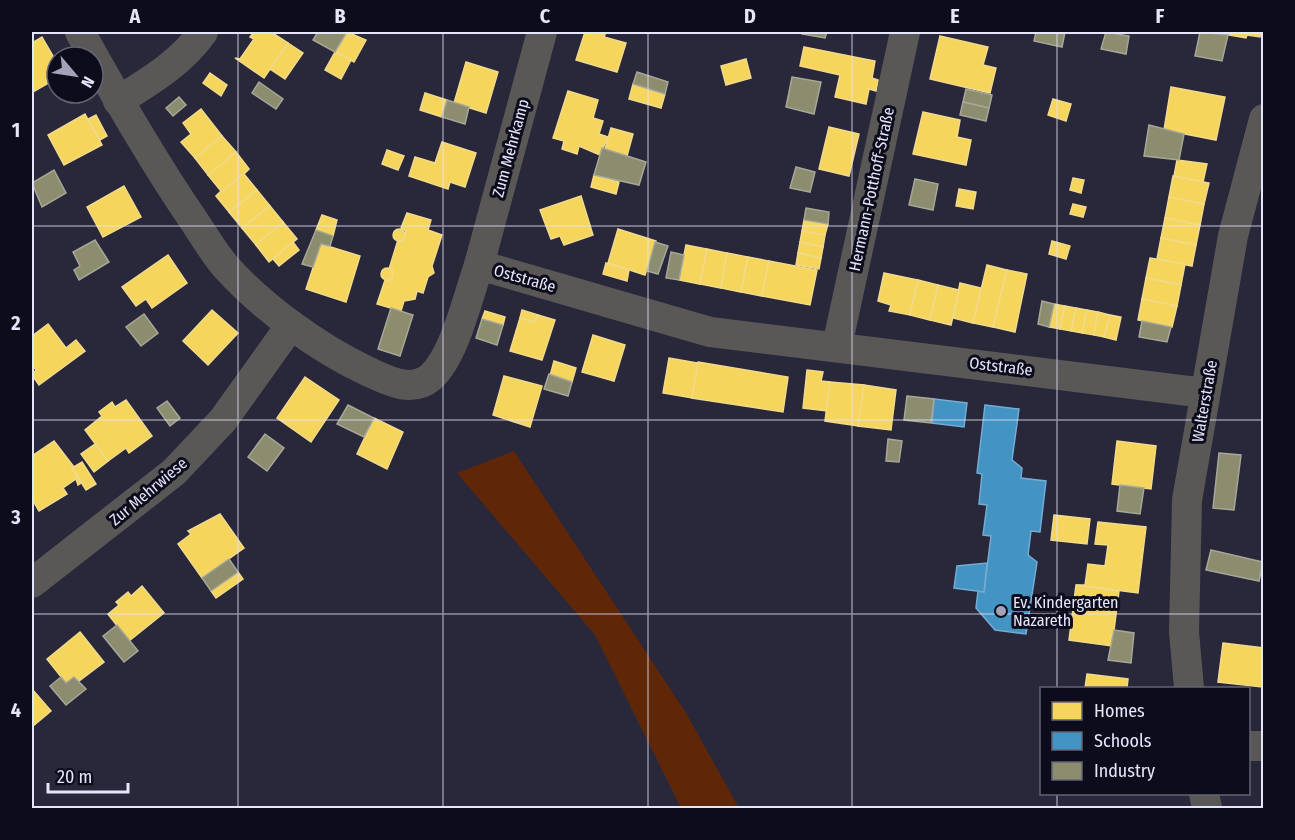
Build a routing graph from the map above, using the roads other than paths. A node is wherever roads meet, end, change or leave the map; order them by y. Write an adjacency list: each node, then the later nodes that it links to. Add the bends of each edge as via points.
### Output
1 (80, 32): 5 (street, Oststraße)
2 (203, 32): 5 (street, via 161,74)
3 (542, 32): 7 (street, Zum Mehrkamp)
4 (905, 32): 9 (street, Hermann-Potthoff-Straße)
5 (118, 101): 8 (street, Oststraße, via 172,190 225,266)
6 (1263, 119): 10 (street, Walterstraße, via 1233,236)
7 (479, 266): 8 (street, Oststraße, via 446,356 430,378 407,386 344,360); 9 (street, Oststraße, via 710,332)
8 (291, 325): 11 (street, Zur Mehrwiese, via 223,420 174,472)
9 (837, 346): 10 (street, Oststraße)
10 (1205, 393): 12 (street, Walterstraße, via 1187,500 1184,632)
11 (32, 584)
12 (1189, 687)

